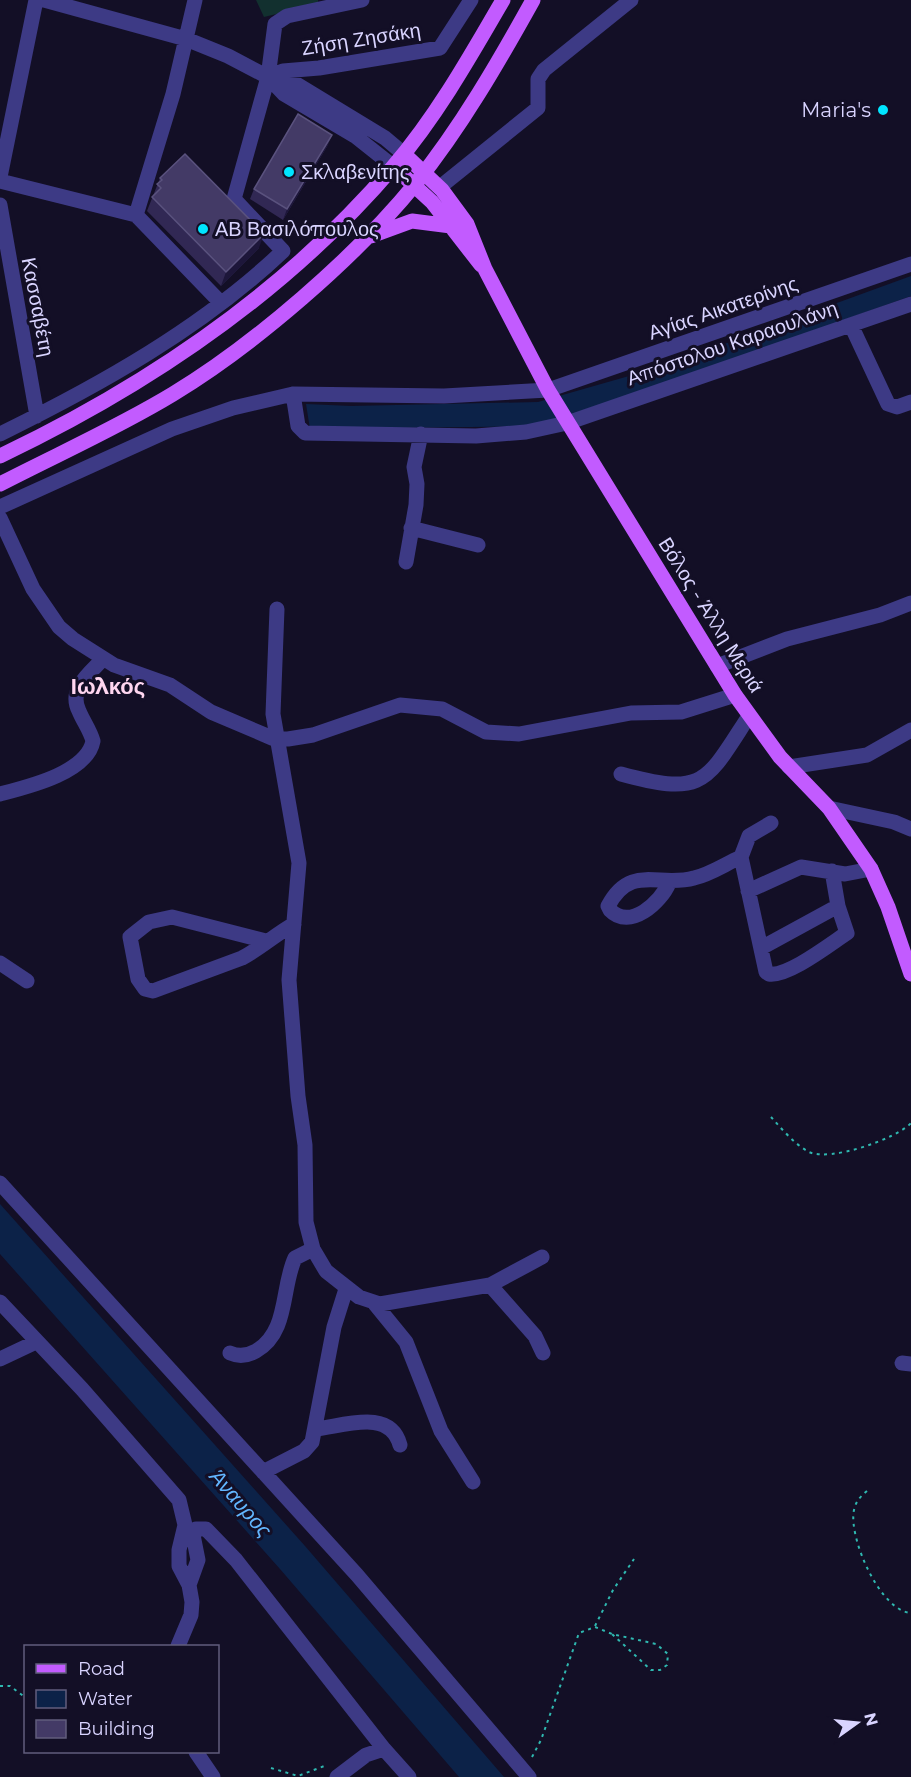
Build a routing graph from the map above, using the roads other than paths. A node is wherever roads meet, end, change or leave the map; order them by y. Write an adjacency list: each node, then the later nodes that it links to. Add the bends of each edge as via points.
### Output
1 (36, 0): 14 (street)
2 (44, 0): 9 (street)
3 (195, 0): 9 (street)
4 (362, 0): 10 (street, via 278,20)
5 (471, 0): 10 (street, Ζήση Ζησάκη, via 440,48 283,71)
6 (503, 0): 11 (main road, via 468,61)
7 (533, 0): 13 (main road, via 482,89)
8 (631, 0): 17 (street, via 544,70 538,79 538,108)
9 (186, 39): 10 (street); 19 (street)
10 (268, 77): 11 (street, via 288,79 385,138); 12 (street, via 284,94 355,136); 25 (street, via 234,200 284,251)
11 (404, 154): 12 (main road); 13 (main road, Βόλος - Άλλη Μεριά)
12 (394, 167): 16 (main road, Βόλος - Άλλη Μεριά); 35 (main road, via 316,248 190,347 105,402)
13 (425, 171): 16 (main road); 17 (main road, Βόλος - Άλλη Μεριά)
14 (0, 177)
15 (0, 182): 19 (street)
16 (414, 185): 20 (main road, Βόλος - Άλλη Μεριά); 21 (main road)
17 (440, 187): 24 (main road, Βόλος - Άλλη Μεριά, via 467,224)
18 (0, 205): 22 (street, Κασσαβέτη)
19 (136, 215): 25 (street)
20 (451, 226): 21 (main road, via 406,222); 24 (main road, Βόλος - Άλλη Μεριά)
21 (363, 240): 36 (main road, via 281,314 202,375 95,437)
22 (3, 247): 31 (street, Κασσαβέτη)
23 (911, 264): 28 (street, Αγίας Αικατερίνης)
24 (485, 269): 28 (main road, Βόλος - Άλλη Μεριά)
25 (221, 303): 31 (street, via 130,363)
26 (911, 304): 27 (street, Απόστολου Καραουλάνη)
27 (851, 325): 30 (street, via 888,404 897,407); 32 (street, Απόστολου Καραουλάνη)
28 (548, 390): 29 (street, Αγίας Αικατερίνης, via 444,396); 32 (main road, Βόλος - Άλλη Μεριά)
29 (293, 394): 34 (street, Απόστολου Καραουλάνη, via 298,426 306,433); 37 (street, Αγίας Αικατερίνης, via 203,417)
30 (911, 402)
31 (37, 416): 33 (street)
32 (567, 423): 34 (street, Απόστολου Καραουλάνη, via 526,432); 45 (main road, Βόλος - Άλλη Μεριά)
33 (0, 434)
34 (421, 434): 39 (street, via 414,466 417,488)
35 (0, 456)
36 (0, 484)
37 (0, 507)
38 (0, 518): 44 (street, via 28,579 50,614 74,639)
39 (411, 528): 40 (street); 41 (street)
40 (478, 545)
41 (406, 562)
42 (911, 603): 45 (street, via 787,639)
43 (277, 609): 49 (street, via 273,708)
44 (102, 659): 49 (street, via 170,685 211,712); 52 (street, via 75,696 93,741 88,755 73,767 34,785)
45 (717, 666): 46 (main road, Βόλος - Άλλη Μεριά)
46 (735, 695): 47 (main road, Βόλος - Άλλη Μεριά); 49 (street, via 681,712 631,713 519,734 486,732 442,709 400,705 313,735)
47 (749, 716): 50 (main road, Βόλος - Άλλη Μεριά); 51 (street, via 725,756 691,784 668,785)
48 (911, 730): 50 (street, via 867,754)
49 (276, 738): 62 (street, via 299,863)
50 (789, 767): 53 (main road, Βόλος - Άλλη Μεριά)
51 (621, 774)
52 (0, 794)
53 (829, 808): 55 (street); 57 (main road, Βόλος - Άλλη Μεριά)
54 (771, 822): 56 (street, via 749,836)
55 (911, 829)
56 (741, 857): 59 (street, via 694,878); 60 (street)
57 (871, 869): 58 (street, via 856,874); 66 (main road, Βόλος - Άλλη Μεριά)
58 (832, 871): 60 (street, via 801,867); 61 (street)
59 (669, 883)
60 (748, 891): 64 (street)
61 (838, 906): 64 (street); 64 (street, via 847,933 792,968 774,975 766,972)
62 (294, 924): 63 (street); 69 (street, via 289,980 305,1146 306,1215)
63 (266, 941): 63 (street, via 242,958 153,991 145,989 138,979 130,937 149,922 172,917)
64 (762, 947)
65 (0, 963): 67 (street)
66 (911, 974)
67 (27, 981)
68 (0, 1183): 81 (street)
69 (313, 1249): 72 (street, via 326,1271); 76 (street, via 295,1258 273,1337 254,1352 242,1356)
70 (542, 1257): 71 (street)
71 (490, 1285): 74 (street); 77 (street, via 536,1336)
72 (346, 1288): 74 (street); 79 (street, via 334,1327)
73 (0, 1302): 75 (street)
74 (375, 1304): 82 (street, via 406,1342 445,1438)
75 (36, 1342): 78 (street); 83 (street, via 176,1495 185,1525 179,1566)
76 (230, 1353)
77 (543, 1353)
78 (0, 1359)
79 (315, 1429): 80 (street, via 379,1422 395,1432); 81 (street, via 312,1442 304,1451)
80 (400, 1445)
81 (263, 1472): 88 (street, via 357,1575)
82 (472, 1482)
83 (189, 1585): 84 (street, via 192,1609); 85 (street, via 198,1560 193,1534 196,1529 206,1529 236,1560)
84 (179, 1645)
85 (384, 1749): 87 (street); 90 (street)
86 (197, 1753): 89 (street)
87 (335, 1770)
88 (526, 1773)
89 (213, 1777)
90 (409, 1777)

